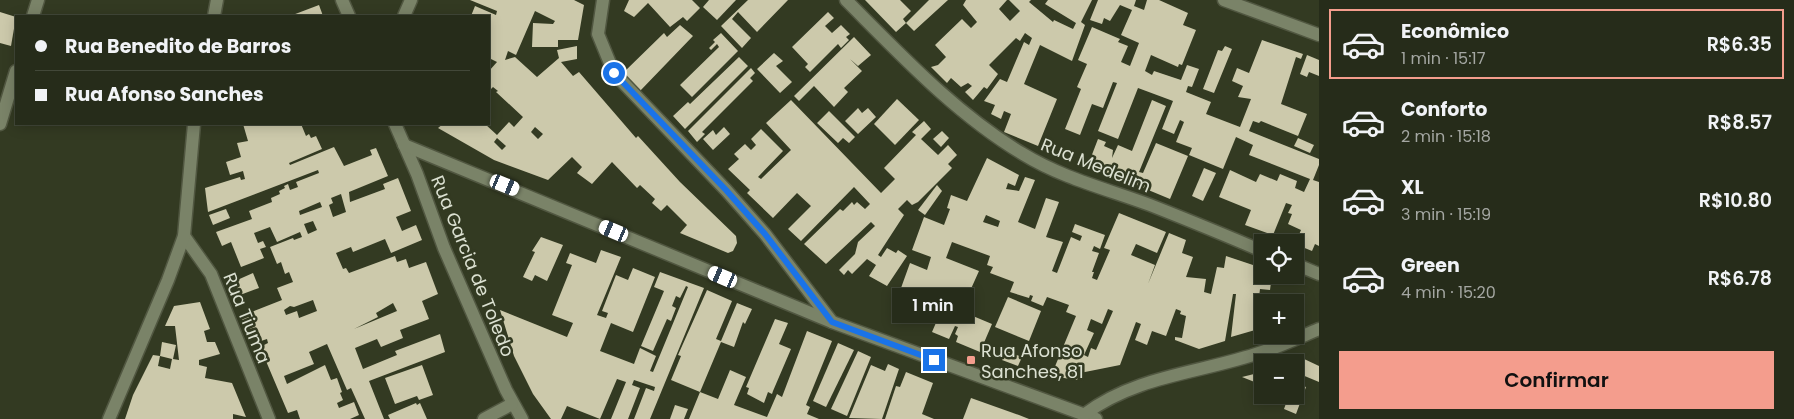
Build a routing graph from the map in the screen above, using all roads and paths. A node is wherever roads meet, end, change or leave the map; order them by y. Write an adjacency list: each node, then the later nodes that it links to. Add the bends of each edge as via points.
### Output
1 (38, 0): 8 (street)
2 (218, 0): 9 (street)
3 (342, 0): 10 (street)
4 (411, 0): 11 (street)
5 (603, 0): 22 (street, via 598,34 614,73 733,197)
6 (846, 0): 19 (street, Rua Medelim, via 960,108 1024,155 1075,179 1150,205)
7 (1224, 0): 12 (street)
8 (33, 15)
9 (214, 15)
10 (349, 15)
11 (404, 15)
12 (1319, 35)
13 (15, 74): 14 (street)
14 (0, 124)
15 (194, 125): 18 (street)
16 (395, 125): 17 (street, Rua Garcia de Toledo)
17 (404, 145): 22 (street); 24 (street, Rua Garcia de Toledo, via 444,248)
18 (184, 236): 26 (street); 27 (street, Rua Tiuma, via 211,274)
19 (1254, 248)
20 (1304, 268): 21 (street)
21 (1319, 274)
22 (832, 322): 25 (street)
23 (1319, 329): 25 (street, via 1261,353 1134,387 1105,399)
24 (512, 404): 28 (street); 29 (street, Rua Garcia de Toledo)
25 (1091, 417)
26 (109, 419)
27 (269, 419)
28 (484, 419)
29 (522, 419)

